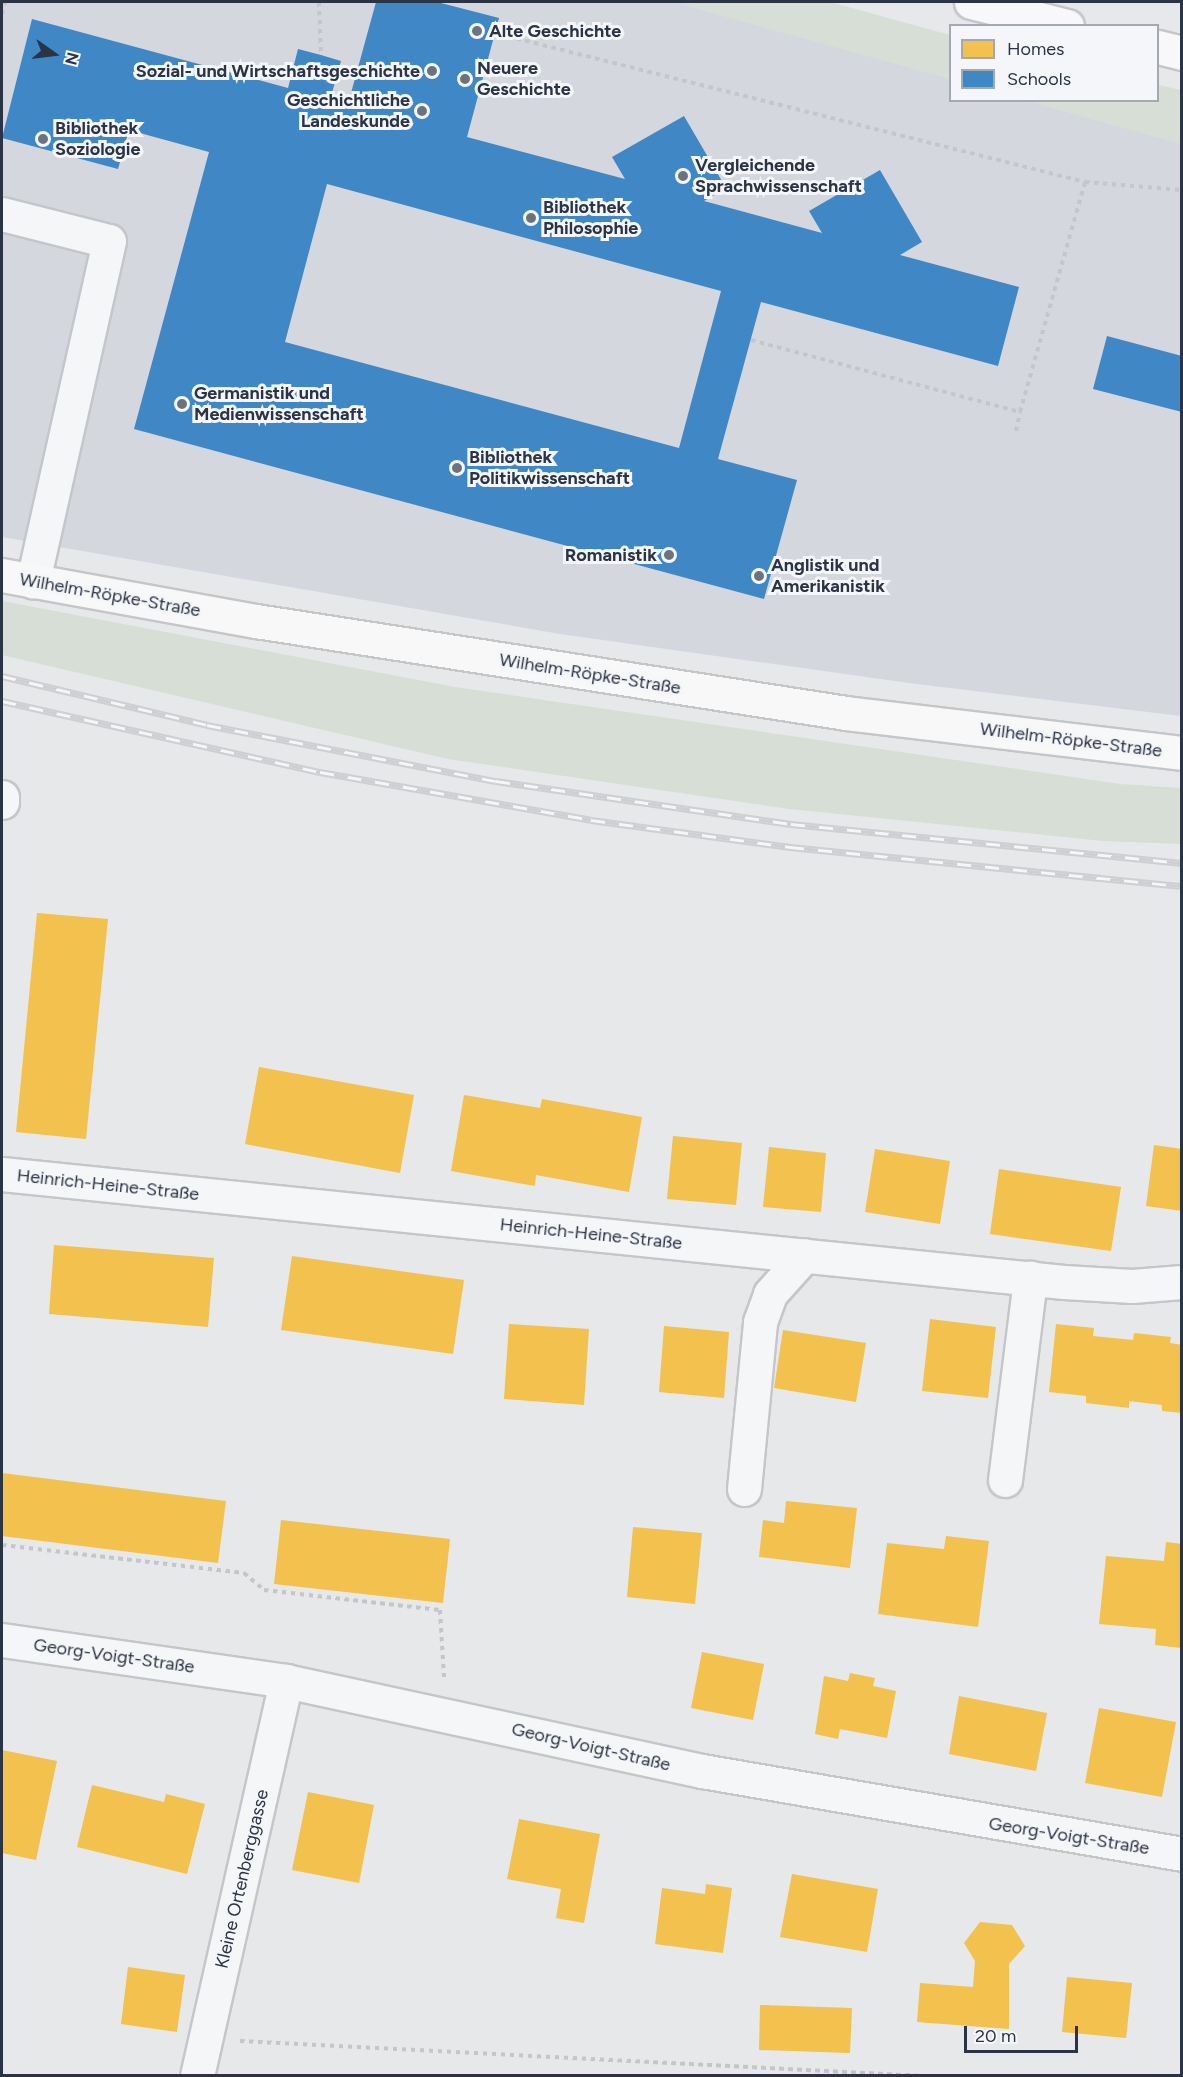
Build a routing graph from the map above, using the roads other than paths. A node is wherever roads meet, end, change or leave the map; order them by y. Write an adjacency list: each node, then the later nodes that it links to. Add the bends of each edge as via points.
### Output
1 (971, 2): 2 (main road)
2 (1059, 24)
3 (1159, 47): 4 (main road)
4 (1182, 53)
5 (2, 214): 7 (street, via 109,241)
6 (2, 575): 7 (main road, Wilhelm-Röpke-Straße)
7 (33, 582): 8 (main road, Wilhelm-Röpke-Straße, via 846,713)
8 (1182, 753)
9 (2, 1174): 10 (street, Heinrich-Heine-Straße)
10 (806, 1255): 11 (street, Heinrich-Heine-Straße); 14 (street, via 770,1294 759,1322)
11 (1030, 1278): 12 (street, Heinrich-Heine-Straße, via 1132,1286); 13 (street)
12 (1182, 1282)
13 (1005, 1480)
14 (744, 1489)
15 (2, 1640): 16 (street, Georg-Voigt-Straße)
16 (286, 1681): 17 (street, Georg-Voigt-Straße, via 702,1771); 18 (street, Kleine Ortenberggasse)
17 (1182, 1854)
18 (196, 2076)

